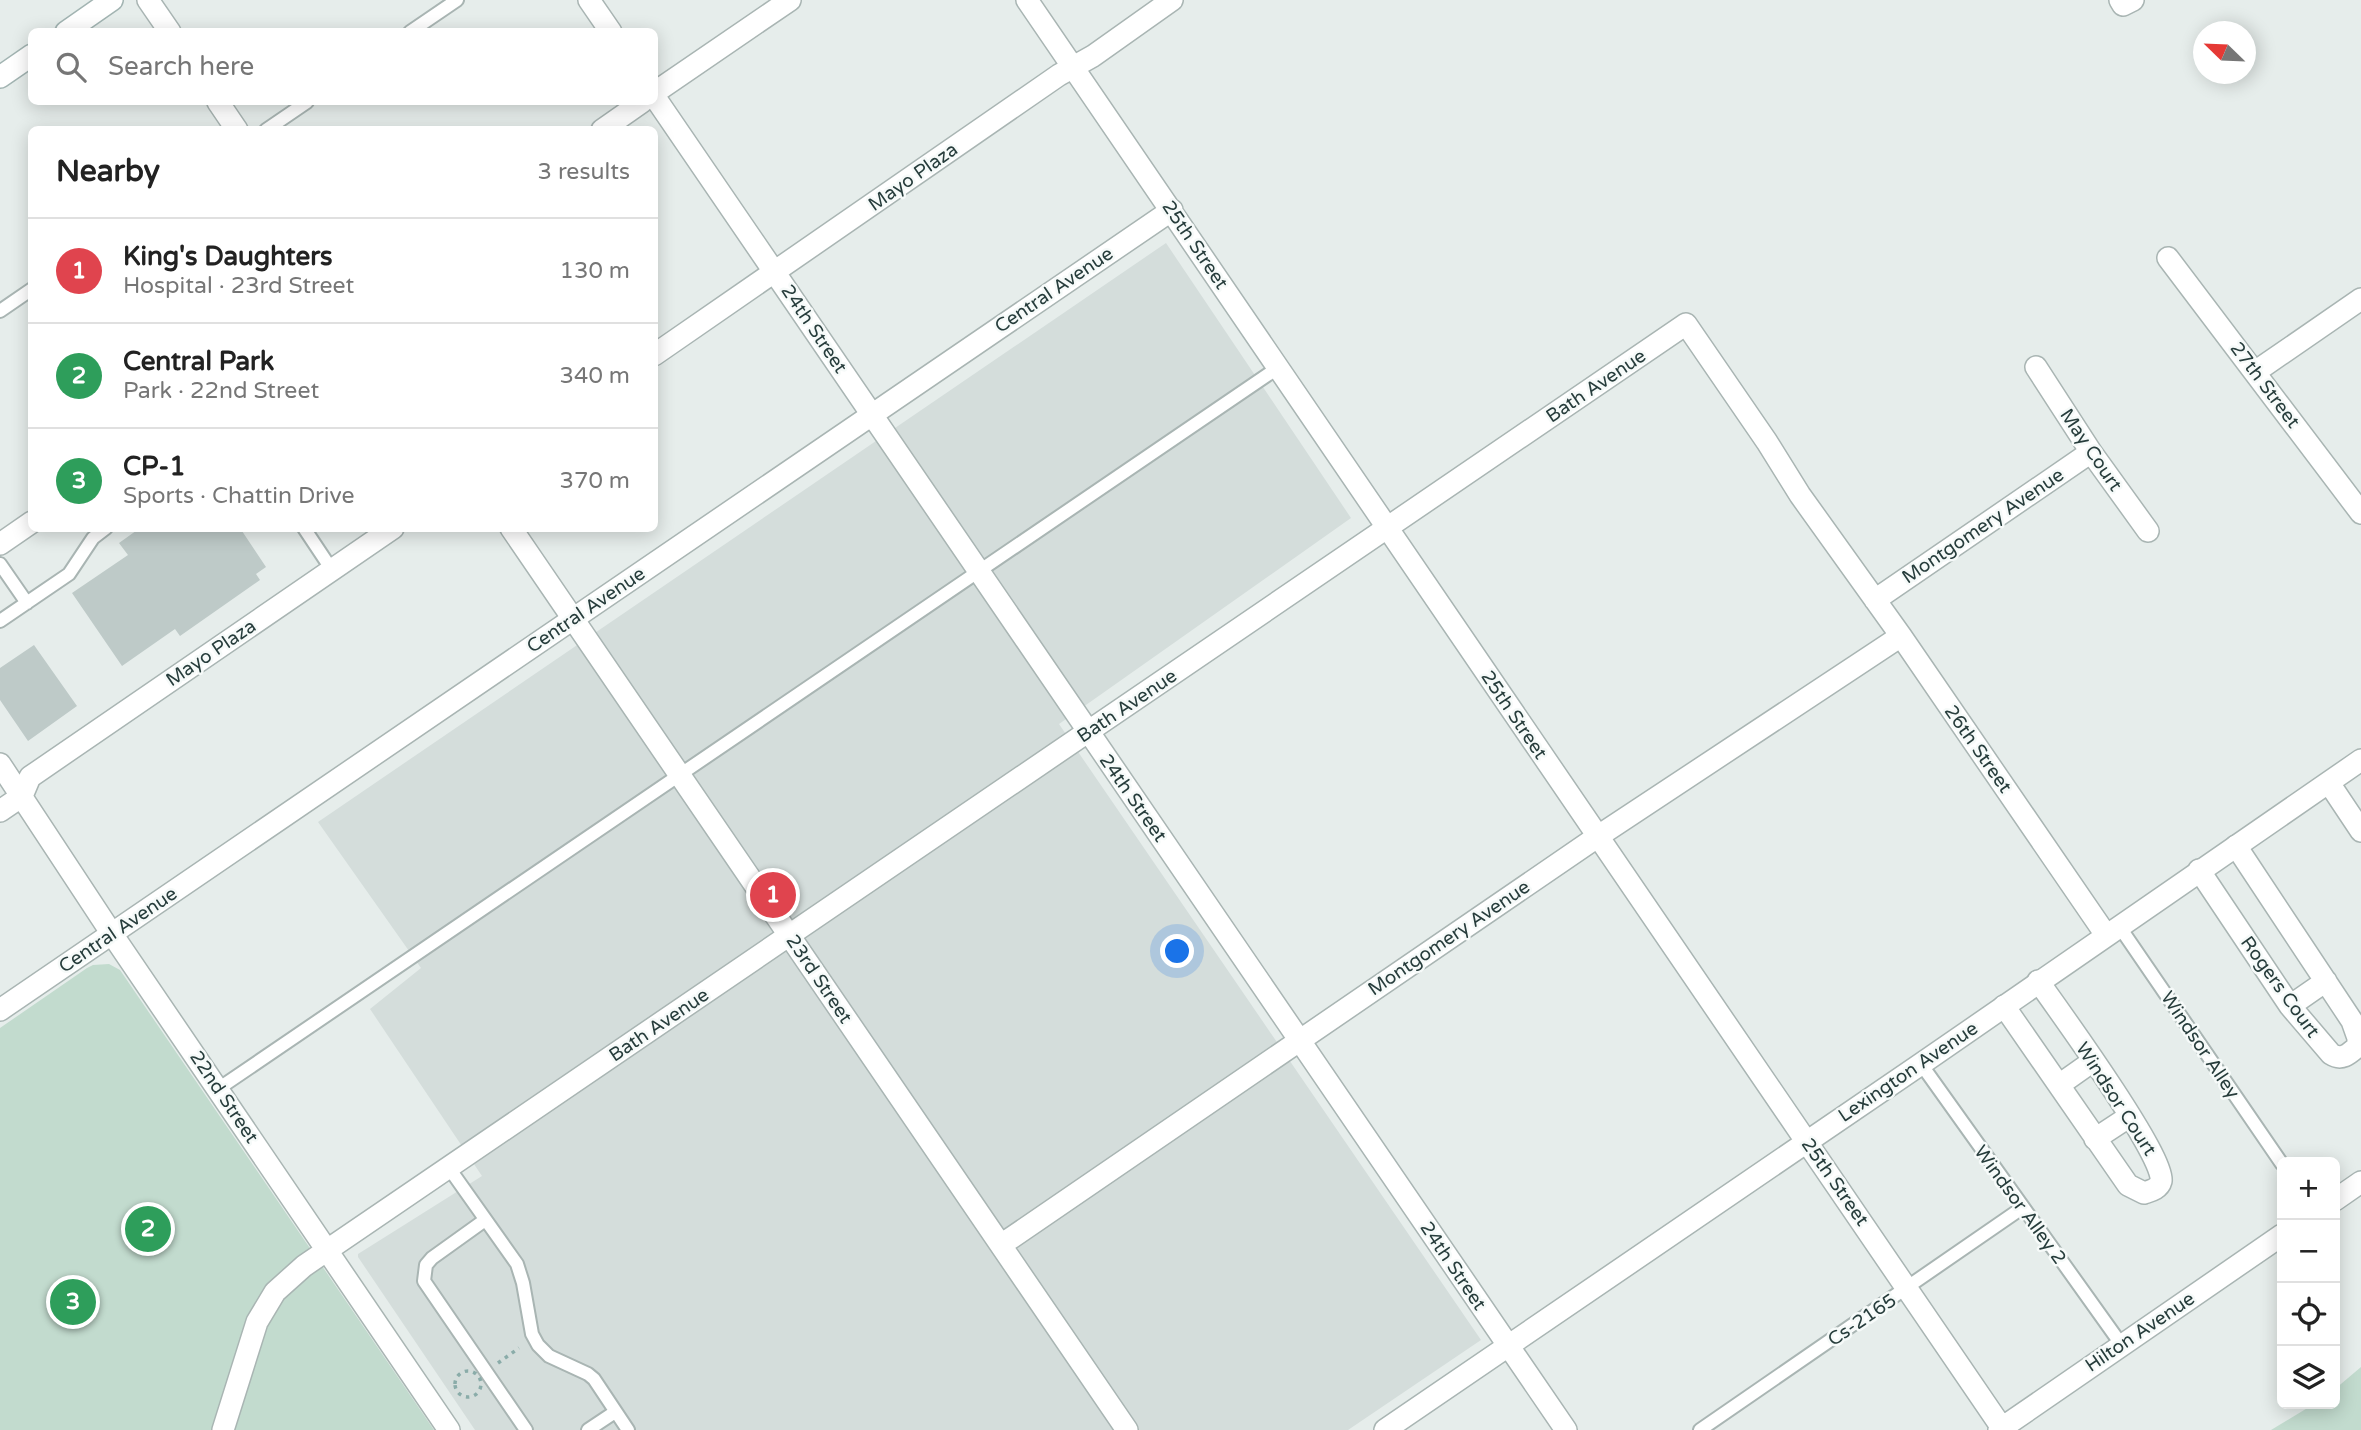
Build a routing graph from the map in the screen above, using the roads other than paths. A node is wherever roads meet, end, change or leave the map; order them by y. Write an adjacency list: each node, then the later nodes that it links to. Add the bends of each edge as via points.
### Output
1 (112, 0): 8 (street)
2 (148, 0): 9 (street)
3 (457, 0): 10 (lane)
4 (589, 0): 11 (street)
5 (790, 0): 15 (street)
6 (1027, 0): 13 (street, 25th Street)
7 (1172, 0): 13 (street, Mayo Plaza)
8 (72, 28)
9 (167, 28)
10 (416, 28)
11 (608, 28)
12 (28, 58): 14 (street)
13 (1072, 67): 23 (street, 25th Street); 25 (street, Mayo Plaza)
14 (0, 77)
15 (658, 91)
16 (658, 100): 25 (street, 24th Street)
17 (220, 105): 20 (street)
18 (303, 105): 21 (lane)
19 (638, 105): 22 (street)
20 (234, 126)
21 (272, 126)
22 (608, 126)
23 (1172, 210): 31 (street, 25th Street); 33 (street, Central Avenue)
24 (2168, 258): 32 (street, 27th Street)
25 (776, 272): 29 (street, Mayo Plaza); 33 (street, 24th Street)
26 (28, 292): 28 (lane)
27 (2361, 299): 32 (street)
28 (0, 311)
29 (658, 352)
30 (2036, 367): 34 (street, May Court)
31 (1279, 368): 37 (street, 25th Street); 47 (lane)
32 (2255, 372): 35 (street, 27th Street)
33 (871, 414): 47 (street, 24th Street); 50 (street, Central Avenue)
34 (2091, 452): 38 (street, May Court); 48 (street, Montgomery Avenue)
35 (2361, 513)
36 (28, 525): 43 (street)
37 (1386, 528): 45 (street, Bath Avenue, via 1686,324); 53 (street, Bath Avenue); 60 (street, 25th Street)
38 (2148, 531)
39 (101, 532): 49 (lane, via 69,575)
40 (307, 532): 46 (lane)
41 (387, 532): 46 (street, Mayo Plaza)
42 (514, 532): 50 (street, 23rd Street)
43 (0, 544)
44 (0, 564): 49 (lane)
45 (1850, 564): 48 (street, 26th Street)
46 (331, 570): 56 (street, Mayo Plaza)
47 (981, 571): 53 (street, 24th Street); 55 (lane)
48 (1875, 600): 52 (street, 26th Street)
49 (27, 603): 51 (lane)
50 (572, 619): 55 (street, 23rd Street); 64 (street, Central Avenue)
51 (0, 621)
52 (1901, 636): 60 (street, Montgomery Avenue); 63 (street, 26th Street)
53 (1088, 733): 65 (street, Bath Avenue); 71 (street, 24th Street)
54 (2361, 760): 57 (street, Lexington Avenue)
55 (680, 776): 65 (street, 23rd Street); 75 (lane)
56 (12, 780): 58 (street, Mayo Plaza); 64 (street, 22nd Street)
57 (2329, 783): 59 (street); 61 (street, Lexington Avenue)
58 (0, 811)
59 (2361, 831)
60 (1597, 836): 71 (street, Montgomery Avenue); 78 (street, 25th Street)
61 (2236, 846): 62 (street, Lexington Avenue); 67 (street, Rogers Court)
62 (2199, 870): 63 (street, Lexington Avenue); 69 (street, Rogers Court)
63 (2113, 931): 66 (street, Lexington Avenue); 79 (lane, Windsor Alley)
64 (112, 934): 70 (street, Central Avenue); 75 (street, 22nd Street)
65 (789, 936): 80 (street, Bath Avenue); 86 (street, 23rd Street)
66 (2038, 981): 68 (street, Lexington Avenue); 72 (street, Windsor Court)
67 (2326, 981): 69 (street); 69 (street, Rogers Court, via 2358,1038 2358,1046 2347,1056 2331,1054)
68 (2004, 1006): 73 (street, Lexington Avenue); 74 (street, Windsor Court)
69 (2290, 1006)
70 (0, 1010)
71 (1300, 1040): 86 (street, Montgomery Avenue); 90 (street, 24th Street)
72 (2093, 1061): 74 (street); 76 (street, Windsor Court)
73 (1921, 1064): 78 (street, Lexington Avenue); 83 (lane, Windsor Alley 2)
74 (2059, 1085): 77 (street, Windsor Court)
75 (218, 1089): 87 (street, 22nd Street)
76 (2130, 1116): 77 (street); 77 (street, Windsor Court, via 2159,1166 2158,1187 2144,1193 2129,1185)
77 (2095, 1139)
78 (1807, 1141): 88 (street, 25th Street); 90 (street, Lexington Avenue)
79 (2277, 1157)
80 (449, 1168): 84 (lane); 87 (street, Bath Avenue)
81 (2361, 1182): 82 (street)
82 (2340, 1197)
83 (2022, 1208): 88 (lane, Cs-2165); 89 (lane, Windsor Alley 2)
84 (485, 1220): 91 (lane, via 516,1264 538,1345 558,1362 588,1374); 95 (lane, via 432,1258 423,1273 424,1281)
85 (2277, 1238): 89 (street, Hilton Avenue)
86 (1001, 1245): 98 (street, 23rd Street)
87 (328, 1250): 93 (street, Bath Avenue, via 286,1280 266,1305); 94 (street, 22nd Street)
88 (1908, 1288): 92 (street, 25th Street); 101 (lane, Cs-2165)
89 (2121, 1344): 92 (street, Hilton Avenue)
90 (1508, 1347): 99 (street, Lexington Avenue); 100 (street, 24th Street)
91 (615, 1412): 96 (lane); 97 (lane)
92 (2001, 1429)
93 (223, 1430)
94 (449, 1430)
95 (526, 1430)
96 (588, 1430)
97 (628, 1430)
98 (1127, 1430)
99 (1385, 1430)
100 (1566, 1430)
101 (1700, 1430)

